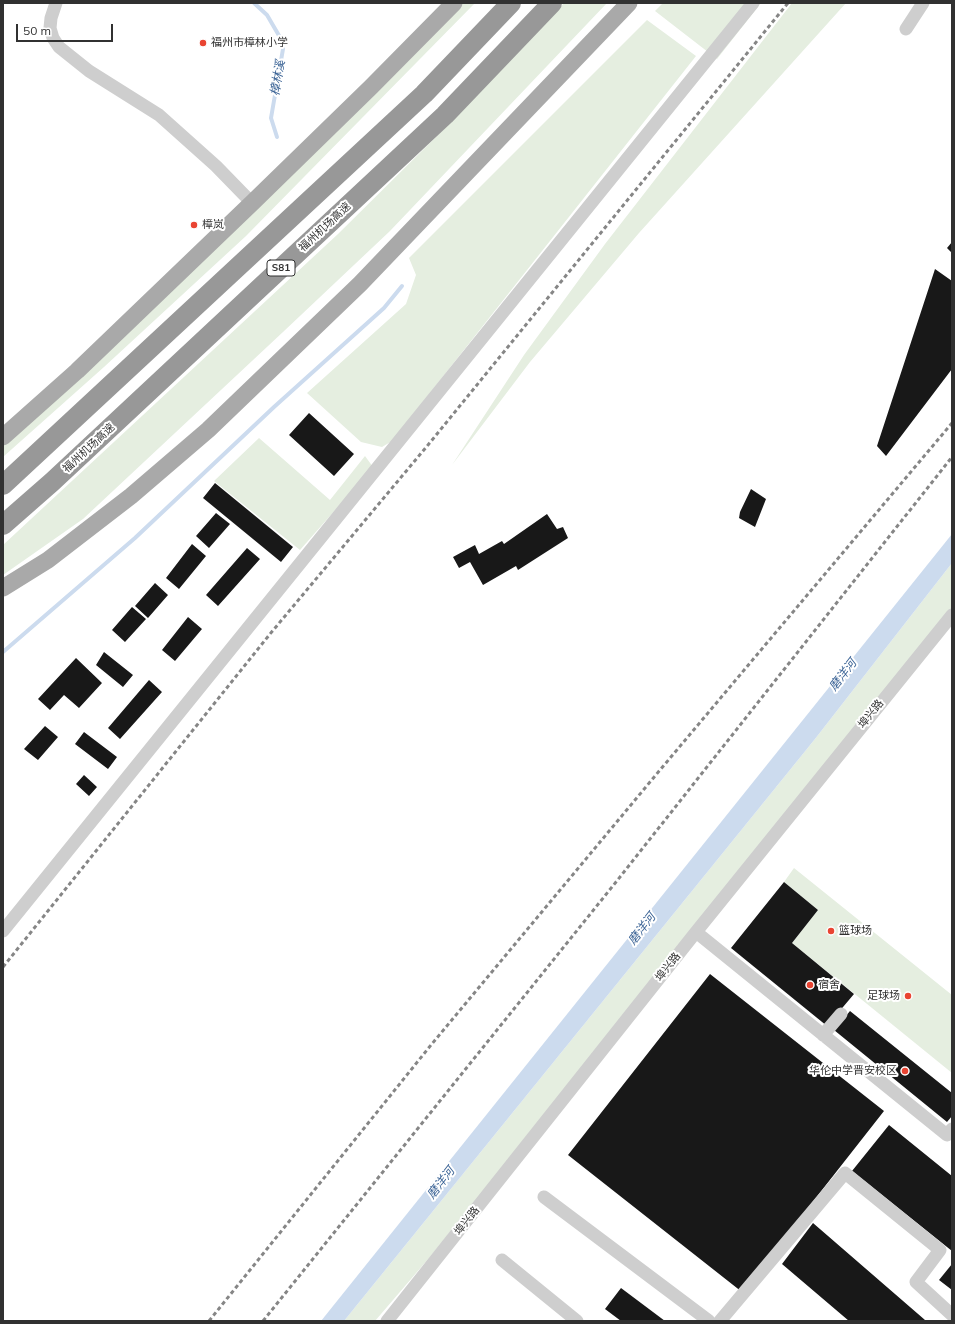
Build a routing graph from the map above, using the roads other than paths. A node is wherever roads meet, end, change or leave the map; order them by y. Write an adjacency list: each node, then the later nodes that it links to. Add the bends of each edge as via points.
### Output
1 (56, 3): 9 (street, via 50,28 59,47 89,71 159,115 211,161)
2 (454, 3): 9 (main road)
3 (511, 3): 11 (highway, S81, via 424,94)
4 (552, 3): 12 (highway, 福州机场高速 / S81, via 445,115 58,477)
5 (629, 3): 13 (main road, via 360,284 208,430 131,496 48,560)
6 (753, 3): 15 (street)
7 (923, 3): 8 (street)
8 (906, 29)
9 (252, 203): 10 (main road, via 77,371)
10 (3, 437)
11 (3, 485)
12 (3, 524)
13 (3, 588)
14 (952, 615): 16 (street, 埠兴路)
15 (3, 930)
16 (696, 932): 18 (street); 23 (street, 埠兴路)
17 (840, 1014): 18 (street)
18 (824, 1035): 19 (street, via 947,1135)
19 (952, 1129)
20 (544, 1196): 25 (street)
21 (502, 1260): 24 (street)
22 (952, 1316): 26 (street, via 916,1282 940,1250 845,1173)
23 (387, 1321)
24 (577, 1321)
25 (709, 1321)
26 (720, 1321)

